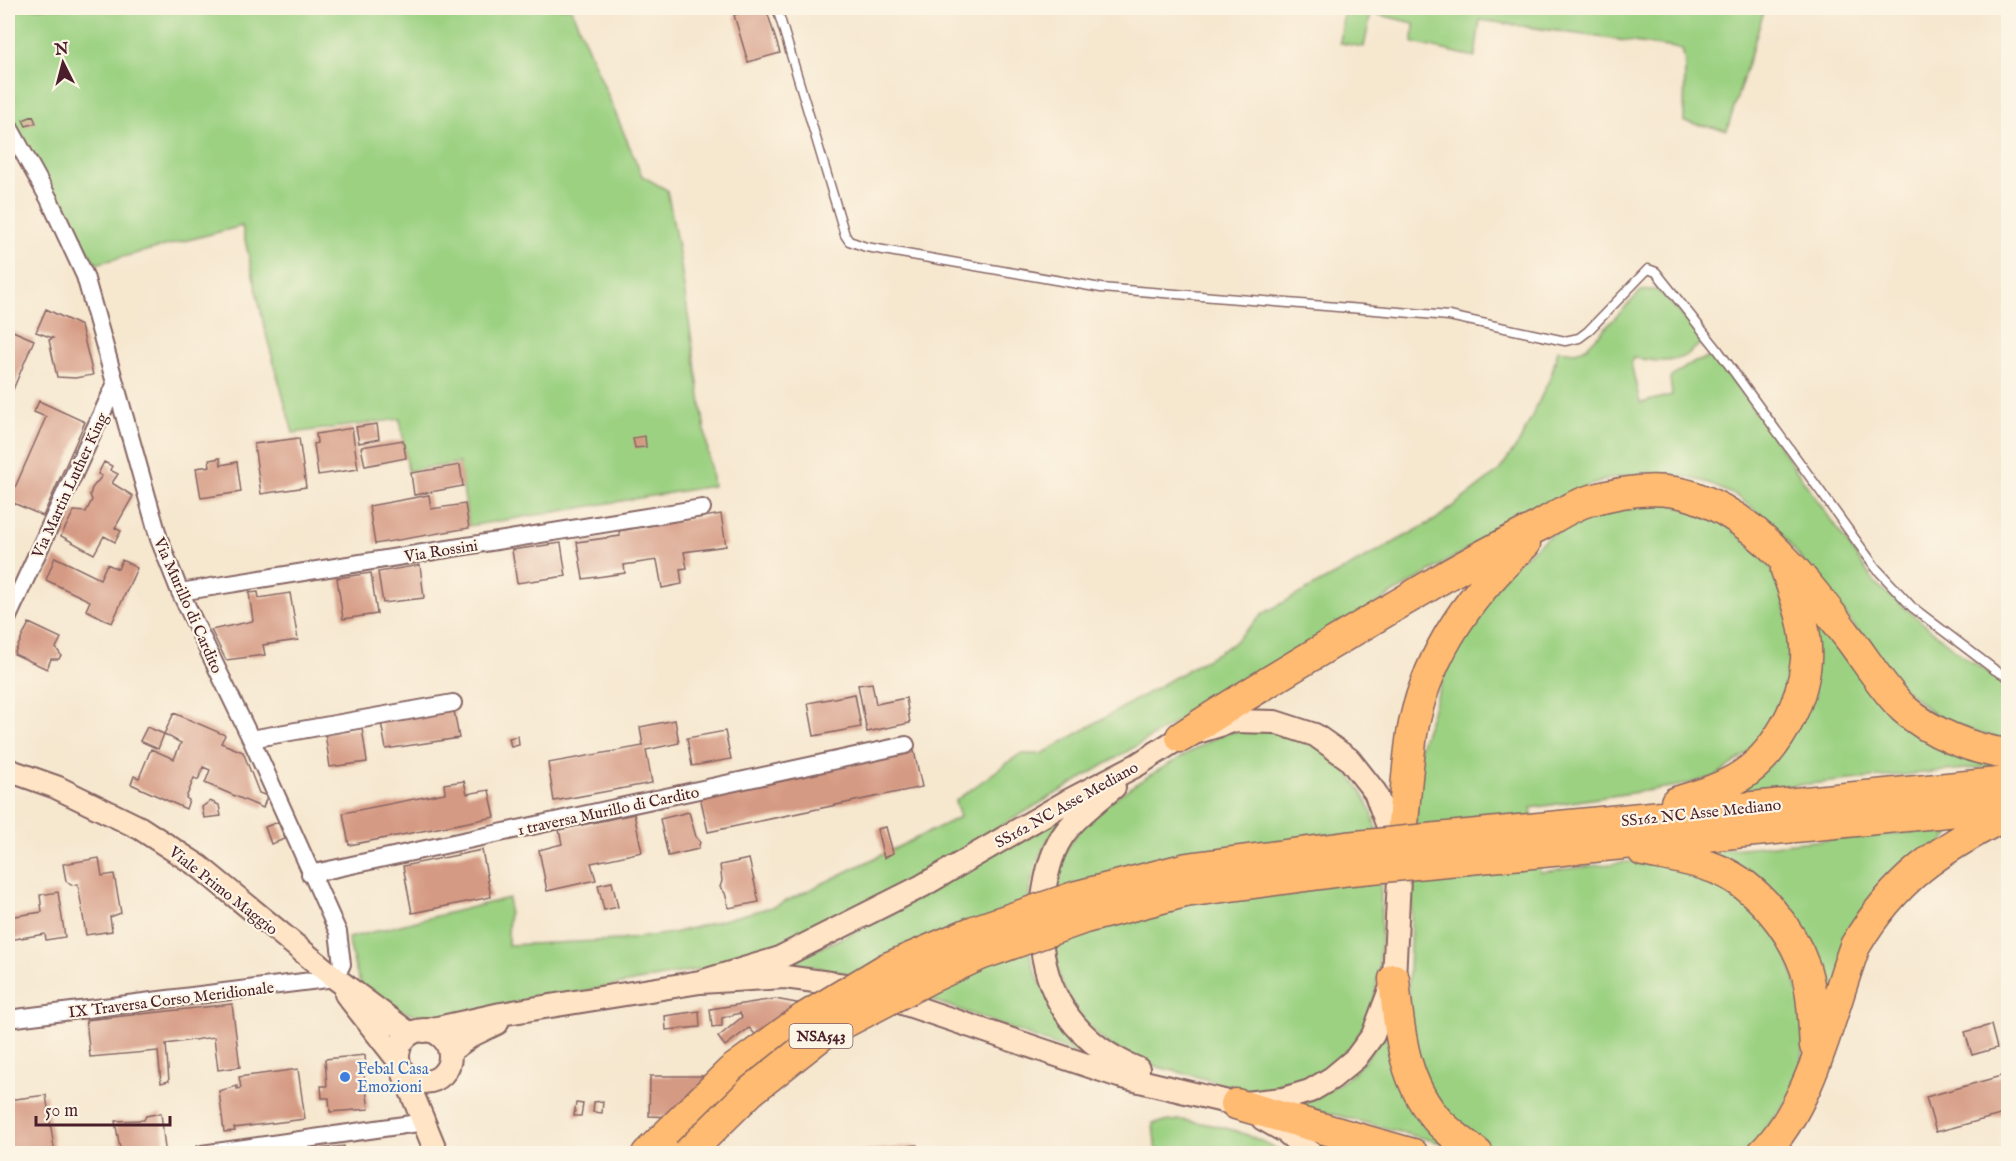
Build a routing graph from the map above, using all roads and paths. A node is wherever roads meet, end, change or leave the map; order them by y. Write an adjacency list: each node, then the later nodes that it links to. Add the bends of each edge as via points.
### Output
1 (777, 8): 9 (lane, via 845,235 866,247 1101,288 1449,316 1565,341 1587,332 1648,269 1656,272 1718,350 1876,567 1912,608)
2 (8, 124): 3 (street, Via Murillo di Cardito, via 85,276)
3 (116, 385): 7 (street, Via Murillo di Cardito, via 159,539); 8 (street, Via Martin Luther King)
4 (702, 507): 7 (street, Via Rossini)
5 (1554, 518): 6 (highway, via 1585,502 1633,491 1661,490 1712,504 1752,528); 11 (highway, via 1471,561); 23 (highway, via 1498,568 1461,614 1440,652 1422,692 1412,735)
6 (1779, 554): 14 (highway, via 1904,709 1938,731 1988,752); 20 (highway, via 1798,602 1806,659 1788,720 1756,764 1737,778)
7 (180, 592): 12 (street, Via Murillo di Cardito)
8 (8, 617)
9 (2008, 677)
10 (453, 703): 12 (street)
11 (1181, 737): 15 (street, SS162 NC Asse Mediano); 23 (street, SS162 NC Asse Mediano, via 1233,721 1275,722 1315,735 1349,759 1375,792)
12 (251, 739): 24 (street, Via Murillo di Cardito)
13 (906, 745): 24 (street, 1 traversa Murillo di Cardito)
14 (2008, 754)
15 (1137, 765): 27 (street, SS162 NC Asse Mediano, via 922,886 777,959); 34 (street, via 1062,837 1046,874 1039,927 1043,966 1056,996 1080,1031 1113,1058)
16 (8, 770): 25 (street, Viale Primo Maggio, via 56,787 140,828 200,867)
17 (2008, 782): 20 (highway, SS162 NC Asse Mediano)
18 (2008, 806): 22 (highway, SS162 NC Asse Mediano)
19 (2008, 814): 31 (highway, via 1935,855 1913,872 1880,908 1855,946)
20 (1629, 819): 21 (highway, SS162 NC Asse Mediano)
21 (1520, 842): 22 (highway, SS162 NC Asse Mediano); 39 (highway, SS162 NC Asse Mediano / NSA543, bridge, via 1347,847 1187,868 1077,896 974,931 888,968 804,1018 731,1071); 40 (highway, SS162 NC Asse Mediano / NSA543, bridge, via 1185,892 1085,918 980,955 823,1034 752,1091)
22 (1615, 845): 31 (highway, via 1719,870 1756,895 1790,936 1805,969)
23 (1400, 858): 26 (street, SS162 NC Asse Mediano)
24 (310, 874): 25 (street, Via Murillo di Cardito, via 338,932 342,964)
25 (335, 978): 29 (street, IX Traversa Corso Meridionale); 30 (street, Viale Primo Maggio); 33 (street, Viale Primo Maggio)
26 (1394, 979): 35 (street, SS162 NC Asse Mediano, via 1372,1035 1356,1058 1332,1078 1283,1100); 43 (highway, via 1402,1050 1414,1083 1441,1124)
27 (700, 982): 28 (street, SS162 NC Asse Mediano); 34 (street, SS162 NC Asse Mediano, via 784,977 852,986 1119,1076)
28 (544, 1008): 30 (street, SS162 NC Asse Mediano); 32 (street, SS162 NC Asse Mediano, via 495,1023 472,1035)
29 (8, 1019)
30 (417, 1033): 32 (street, via 441,1036); 33 (street, via 400,1046)
31 (1816, 1058): 44 (highway, via 1800,1101 1783,1131)
32 (447, 1062): 33 (street, via 429,1082 420,1082); 36 (street)
33 (401, 1067): 36 (street, Viale Primo Maggio)
34 (1183, 1089): 35 (street, SS162 NC Asse Mediano)
35 (1236, 1104): 41 (street, via 1286,1132); 42 (highway)
36 (425, 1122): 37 (street); 38 (street, Viale Primo Maggio)
37 (202, 1154)
38 (437, 1154)
39 (647, 1154)
40 (687, 1154)
41 (1312, 1154)
42 (1413, 1154)
43 (1478, 1154)
44 (1762, 1154)

